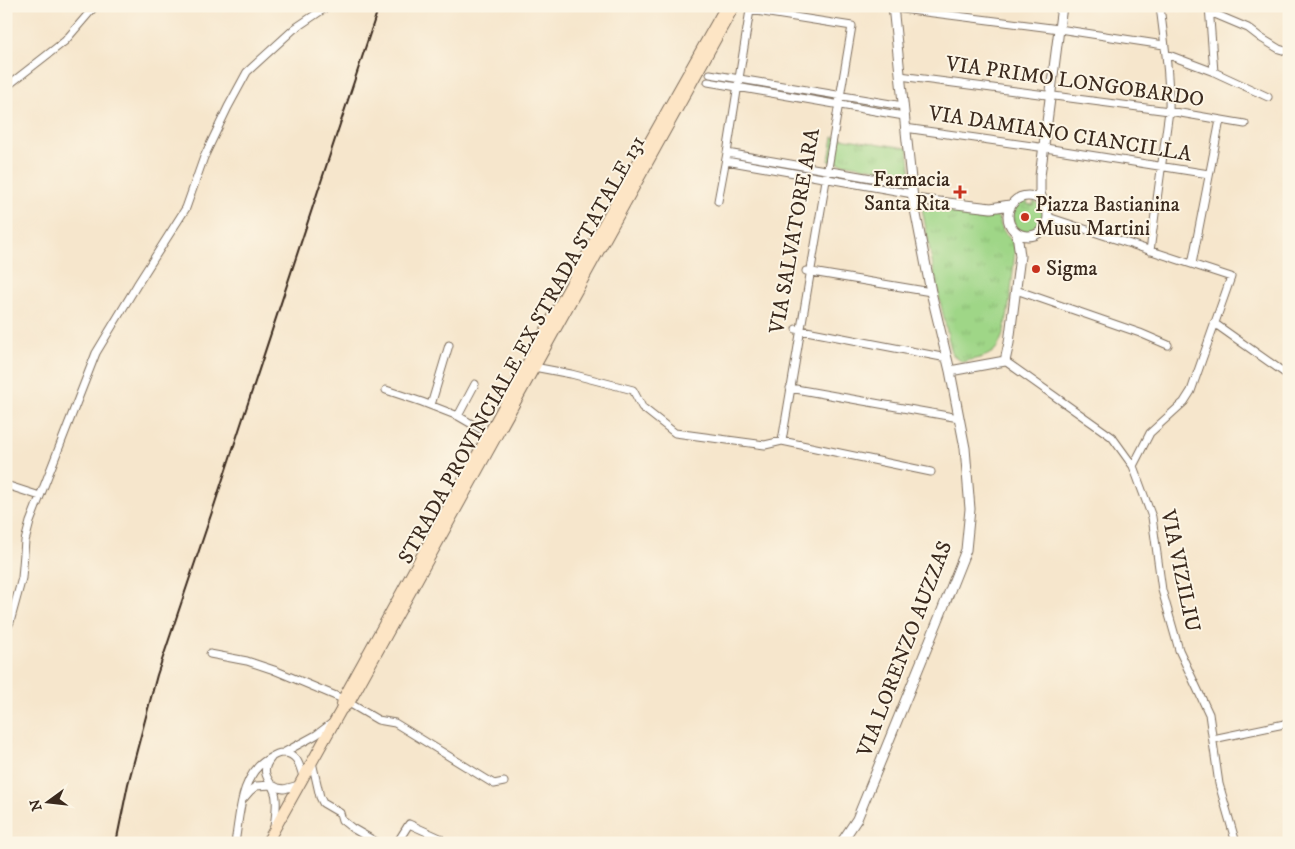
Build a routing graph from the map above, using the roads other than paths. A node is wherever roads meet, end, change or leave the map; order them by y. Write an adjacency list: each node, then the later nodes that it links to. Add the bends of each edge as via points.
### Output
1 (95, 6): 18 (street, via 65,41)
2 (328, 6): 74 (street, via 294,29 247,72 204,158 186,208 96,352)
3 (726, 6): 69 (main road, STRADA PROVINCIALE EX STRADA STATALE 131)
4 (734, 6): 60 (main road, STRADA PROVINCIALE EX STRADA STATALE 131)
5 (1062, 6): 9 (street)
6 (1160, 6): 10 (street)
7 (893, 7): 9 (street); 15 (street, VIA LORENZO AUZZAS)
8 (1210, 9): 11 (street); 13 (street)
9 (1059, 29): 10 (street); 21 (street)
10 (1164, 45): 12 (street)
11 (1289, 52)
12 (1166, 54): 13 (street); 25 (street)
13 (1214, 72): 22 (street)
14 (710, 74): 16 (street)
15 (900, 76): 21 (street, VIA PRIMO LONGOBARDO); 24 (street, VIA LORENZO AUZZAS)
16 (739, 79): 19 (street); 20 (street); 20 (street, VIA SALVATORE ARA, via 750,10 850,26)
17 (708, 82): 19 (street)
18 (6, 87)
19 (738, 87): 23 (street); 31 (street)
20 (839, 95): 23 (street, VIA SALVATORE ARA); 24 (street)
21 (1051, 96): 25 (street, VIA PRIMO LONGOBARDO); 30 (street)
22 (1268, 97)
23 (837, 104): 26 (street); 34 (street, VIA SALVATORE ARA)
24 (903, 106): 26 (street, VIA LORENZO AUZZAS)
25 (1169, 111): 27 (street, VIA PRIMO LONGOBARDO); 33 (street)
26 (904, 116): 29 (street, VIA LORENZO AUZZAS)
27 (1220, 120): 28 (street, VIA PRIMO LONGOBARDO); 35 (street)
28 (1245, 124)
29 (905, 128): 30 (street, VIA DAMIANO CIANCILLA); 38 (street, VIA LORENZO AUZZAS)
30 (1044, 148): 33 (street, VIA DAMIANO CIANCILLA); 37 (street)
31 (727, 153): 32 (street); 34 (street)
32 (726, 161): 36 (street); 40 (street)
33 (1161, 166): 35 (street, VIA DAMIANO CIANCILLA); 48 (street)
34 (826, 170): 36 (street, VIA SALVATORE ARA); 38 (street)
35 (1209, 174): 50 (street)
36 (824, 178): 38 (street); 51 (street, VIA SALVATORE ARA)
37 (1040, 178): 39 (street); 41 (street)
38 (912, 193): 43 (street); 53 (street, VIA LORENZO AUZZAS)
39 (1025, 195): 41 (street); 42 (street)
40 (718, 201)
41 (1043, 202): 44 (street)
42 (1010, 204): 43 (street); 45 (street)
43 (992, 208): 45 (street)
44 (1048, 217): 47 (street, via 1043,230); 48 (street)
45 (1007, 218): 46 (street)
46 (1017, 233): 47 (street); 49 (street)
47 (1029, 236): 49 (street)
48 (1150, 250): 50 (street)
49 (1020, 256): 52 (street)
50 (1192, 264): 54 (street, via 1230,277)
51 (808, 271): 53 (street); 55 (street, VIA SALVATORE ARA)
52 (1016, 290): 57 (street); 59 (street)
53 (931, 292): 58 (street, VIA LORENZO AUZZAS)
54 (1214, 323): 62 (street); 71 (street, via 1191,391 1184,402 1150,433)
55 (798, 329): 58 (street); 64 (street, VIA SALVATORE ARA); 70 (street, VIA SALVATORE ARA)
56 (450, 345): 66 (street)
57 (1168, 345)
58 (947, 358): 61 (street, VIA LORENZO AUZZAS)
59 (1005, 362): 61 (street); 71 (street, VIA VIZILIU, via 1112,437)
60 (534, 367): 70 (street, via 634,390 642,407 675,433 765,445); 77 (main road, STRADA PROVINCIALE EX STRADA STATALE 131)
61 (950, 371): 68 (street, VIA LORENZO AUZZAS)
62 (1289, 376)
63 (475, 384): 67 (street)
64 (790, 388): 68 (street); 70 (street, VIA SALVATORE ARA)
65 (386, 390): 66 (street)
66 (431, 405): 67 (street)
67 (458, 416): 69 (street)
68 (959, 418): 93 (street, VIA LORENZO AUZZAS, via 970,509 966,550 857,819)
69 (489, 434): 77 (main road, STRADA PROVINCIALE EX STRADA STATALE 131)
70 (779, 441): 72 (street)
71 (1133, 466): 80 (street, VIA VIZILIU, via 1152,516 1162,590 1179,650 1209,714)
72 (931, 472)
73 (6, 485): 74 (street)
74 (40, 496): 75 (street, via 28,528 22,578)
75 (6, 630)
76 (210, 654): 77 (street, via 274,670)
77 (346, 701): 78 (main road, STRADA PROVINCIALE EX STRADA STATALE 131); 85 (street, via 378,720 396,723 494,784)
78 (334, 721): 81 (street); 83 (main road, STRADA PROVINCIALE EX STRADA STATALE 131)
79 (1289, 722): 80 (street)
80 (1213, 739): 94 (street, VIA VIZILIU, via 1219,784)
81 (283, 753): 82 (street); 84 (street, via 290,754 300,764)
82 (271, 758): 86 (street, via 265,772); 87 (street, via 252,774)
83 (312, 762): 84 (main road, STRADA PROVINCIALE EX STRADA STATALE 131); 91 (street, via 323,803 340,814 352,828)
84 (301, 781): 86 (street, via 282,789); 89 (main road, STRADA PROVINCIALE EX STRADA STATALE 131)
85 (504, 782)
86 (272, 785): 87 (street, via 256,786); 89 (street, via 276,798)
87 (243, 800): 90 (street)
88 (440, 838): 92 (street, via 409,824)
89 (269, 839)
90 (235, 843)
91 (378, 843)
92 (397, 843)
93 (841, 843)
94 (1236, 843)

